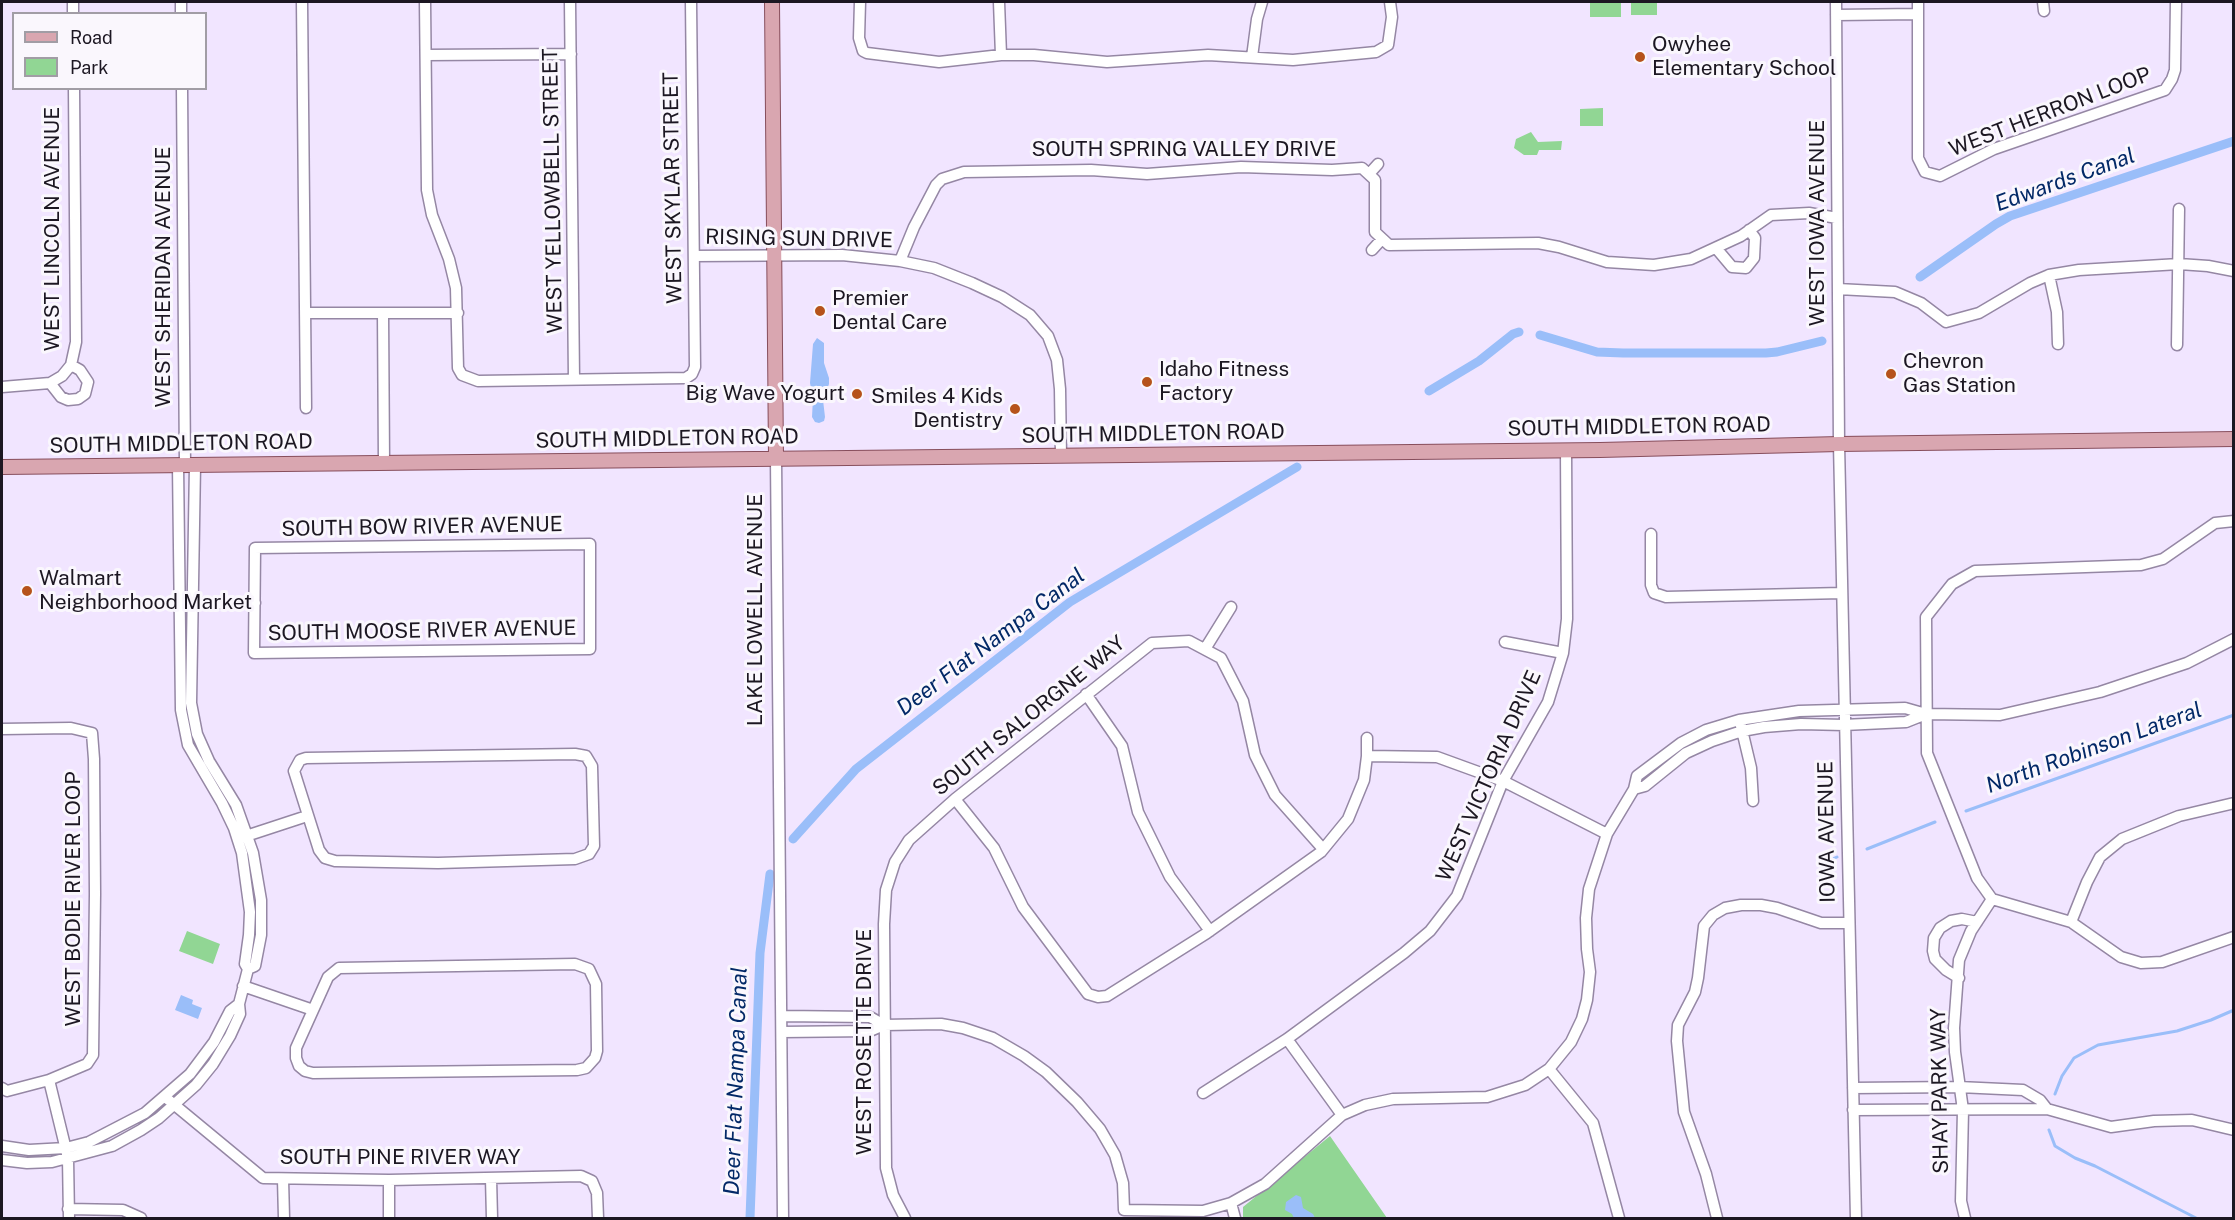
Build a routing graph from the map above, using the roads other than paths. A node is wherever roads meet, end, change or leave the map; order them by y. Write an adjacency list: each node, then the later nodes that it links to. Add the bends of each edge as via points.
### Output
1 (302, 2): 36 (street)
2 (425, 2): 16 (street)
3 (570, 2): 15 (street, WEST YELLOWBELL STREET)
4 (691, 2): 29 (street, WEST SKYLAR STREET)
5 (772, 2): 30 (main road, LAKE LOWELL AVENUE)
6 (860, 2): 17 (street, via 858,38 867,53 939,62)
7 (999, 2): 17 (street)
8 (1262, 2): 18 (street)
9 (1390, 2): 18 (street, via 1388,45 1376,52 1305,59)
10 (1836, 2): 14 (street, WEST IOWA AVENUE)
11 (1918, 2): 13 (street, WEST HERRON LOOP)
12 (2176, 2): 13 (street, WEST HERRON LOOP, via 2175,70 2165,90 1994,149 1940,176 1925,172 1918,158)
13 (1918, 14): 14 (street)
14 (1836, 15): 24 (street, WEST IOWA AVENUE)
15 (571, 54): 16 (street); 42 (street, WEST YELLOWBELL STREET)
16 (426, 55): 38 (street, via 427,190 432,215 450,260)
17 (1001, 55): 18 (street, via 1107,62 1208,54)
18 (1252, 57)
19 (74, 90): 41 (street, WEST LINCOLN AVENUE, via 76,342)
20 (182, 90): 52 (street, WEST SHERIDAN AVENUE)
21 (1378, 164): 22 (street)
22 (1369, 174): 26 (street, via 1375,180 1375,232); 31 (street, SOUTH SPRING VALLEY DRIVE, via 1362,168 1241,167 1147,174 1091,170 964,172 936,185)
23 (2179, 209): 32 (street)
24 (1837, 218): 25 (street, via 1809,213 1771,215); 35 (street, WEST IOWA AVENUE)
25 (1749, 230): 27 (street); 27 (street, via 1755,238 1754,258 1746,268 1732,267)
26 (1382, 239): 27 (street, via 1389,245 1538,243 1607,262 1654,265 1691,259); 28 (street)
27 (1716, 248)
28 (1372, 250)
29 (694, 256): 30 (street, RISING SUN DRIVE); 42 (street, WEST SKYLAR STREET, via 692,374 686,378)
30 (774, 256): 31 (street, RISING SUN DRIVE, via 858,256); 50 (main road, LAKE LOWELL AVENUE)
31 (900, 261): 49 (street, RISING SUN DRIVE, via 934,268 982,287 1030,315 1048,336 1057,360)
32 (2179, 264): 33 (street); 34 (street, via 2079,270); 40 (street)
33 (2234, 271)
34 (2049, 276): 35 (street, via 1979,313 1946,322 1921,303 1895,292); 39 (street, via 2057,312)
35 (1838, 289): 47 (street, WEST IOWA AVENUE)
36 (306, 313): 37 (street); 45 (street)
37 (383, 313): 38 (street); 51 (street)
38 (458, 313): 42 (street, via 458,368 462,375 478,381)
39 (2058, 344)
40 (2177, 345)
41 (71, 365): 43 (street, WEST LINCOLN AVENUE); 43 (street, via 88,382 85,394 68,400)
42 (574, 380)
43 (51, 383): 44 (street)
44 (2, 387)
45 (306, 408)
46 (2234, 439): 47 (main road, SOUTH MIDDLETON ROAD)
47 (1839, 444): 48 (main road, SOUTH MIDDLETON ROAD); 56 (street, IOWA AVENUE)
48 (1566, 450): 49 (main road, SOUTH MIDDLETON ROAD); 64 (street, WEST VICTORIA DRIVE, via 1567,619)
49 (1061, 456): 50 (main road, SOUTH MIDDLETON ROAD)
50 (776, 459): 51 (main road, SOUTH MIDDLETON ROAD); 94 (street, LAKE LOWELL AVENUE)
51 (384, 463): 52 (main road, SOUTH MIDDLETON ROAD)
52 (186, 465): 53 (main road, SOUTH MIDDLETON ROAD); 57 (street); 57 (street)
53 (2, 467)
54 (2234, 521): 67 (street, via 2215,523 2163,559 2141,565 1975,571 1952,584 1926,617)
55 (1651, 534): 56 (street, via 1651,585 1654,593 1665,597)
56 (1842, 593): 66 (street, IOWA AVENUE)
57 (186, 603): 58 (street); 81 (street, via 180,695 186,737 198,765)
58 (255, 603): 62 (street, SOUTH MOOSE RIVER AVENUE, via 254,653); 62 (street, SOUTH BOW RIVER AVENUE, via 255,548 590,544)
59 (1232, 607): 63 (street)
60 (2234, 639): 67 (street, via 2187,663 2100,692 2000,715)
61 (1506, 642): 64 (street)
62 (590, 649)
63 (1205, 649): 65 (street, SOUTH SALORGNE WAY, via 1190,640 1152,643); 82 (street, via 1221,658 1243,701 1255,755 1275,795)
64 (1563, 653): 75 (street, WEST VICTORIA DRIVE, via 1548,702)
65 (1086, 694): 76 (street, SOUTH SALORGNE WAY); 88 (street, via 1122,746 1137,812 1170,877)
66 (1843, 709): 67 (street, via 1905,708); 68 (street); 69 (street, IOWA AVENUE)
67 (1926, 714): 69 (street, via 1906,722); 84 (street, via 1927,753 1977,879)
68 (1739, 720): 71 (street); 73 (street, via 1706,730)
69 (1844, 725): 71 (street, via 1801,724); 87 (street, IOWA AVENUE)
70 (2, 729): 99 (street, WEST BODIE RIVER LOOP, via 71,728 92,733 93,1054 87,1064)
71 (1742, 732): 73 (street); 77 (street, via 1751,768)
72 (1367, 738): 74 (street)
73 (1684, 748): 80 (street, via 1637,776 1634,789)
74 (1368, 756): 75 (street, via 1437,757); 82 (street, via 1364,780 1348,819)
75 (1503, 781): 80 (street); 97 (street, WEST VICTORIA DRIVE, via 1457,896 1430,932)
76 (955, 799): 83 (street, SOUTH SALORGNE WAY, via 909,840); 88 (street, via 994,848 1023,907 1088,994 1107,996)
77 (1753, 801)
78 (2234, 803): 86 (street, via 2179,816 2122,839 2100,857)
79 (308, 816): 79 (street, via 319,850 324,858 335,861 575,859 588,854 594,846 592,766 586,756 575,754 306,758 296,765 295,778); 81 (street)
80 (1607, 834): 98 (street, via 1589,889 1587,1000 1571,1042)
81 (243, 837): 91 (street, via 250,912 245,964 248,969)
82 (1323, 849): 88 (street)
83 (895, 862): 95 (street, WEST ROSETTE DRIVE, via 886,890)
84 (1992, 899): 85 (street, SHAY PARK WAY); 86 (street)
85 (1977, 922): 90 (street, SHAY PARK WAY, via 1959,960); 90 (street, via 1951,921 1934,938 1935,959)
86 (2071, 922): 89 (street, via 2121,957 2141,963 2162,962)
87 (1848, 924): 102 (street, IOWA AVENUE); 129 (street, via 1821,923 1777,908 1741,905 1725,908 1704,926 1697,985 1678,1025 1677,1041 1684,1112)
88 (1210, 931)
89 (2234, 937)
90 (1959, 978): 100 (street, SHAY PARK WAY, via 1954,1028)
91 (243, 986): 92 (street); 93 (street)
92 (239, 1004): 104 (street, via 230,1011 214,1042 190,1074); 105 (street, via 240,1014 213,1064)
93 (313, 1010): 93 (street, via 296,1048 299,1066 313,1073 577,1070 591,1064 597,1051 596,984 589,969 575,964 339,968 328,977)
94 (782, 1016): 95 (street, via 870,1017); 96 (street, LAKE LOWELL AVENUE)
95 (884, 1025): 96 (street, via 870,1031); 119 (street, via 941,1024 963,1028 993,1038 1046,1072 1100,1129 1115,1155); 126 (street, WEST ROSETTE DRIVE, via 886,1168 893,1195)
96 (782, 1032): 125 (street, LAKE LOWELL AVENUE)
97 (1287, 1039): 103 (street, WEST VICTORIA DRIVE); 109 (street)
98 (1549, 1069): 109 (street, via 1524,1085 1487,1097 1393,1099); 128 (street, via 1593,1123)
99 (49, 1080): 101 (street, WEST BODIE RIVER LOOP, via 7,1091); 112 (street)
100 (1959, 1087): 102 (street); 106 (street, via 2023,1090); 108 (street, SHAY PARK WAY)
101 (2, 1088)
102 (1853, 1088): 107 (street, IOWA AVENUE)
103 (1203, 1093)
104 (165, 1097): 105 (street, SOUTH PINE RIVER WAY); 112 (street, via 146,1113)
105 (173, 1106): 112 (street, via 112,1146); 115 (street, SOUTH PINE RIVER WAY, via 263,1178)
106 (2048, 1109): 108 (street); 110 (street, via 2111,1127 2193,1120)
107 (1853, 1110): 108 (street); 130 (street, IOWA AVENUE)
108 (1963, 1110): 131 (street, SHAY PARK WAY, via 1961,1201)
109 (1342, 1115): 117 (street, via 1265,1184)
110 (2234, 1130)
111 (2, 1146): 112 (street)
112 (67, 1153): 113 (street, via 52,1162); 118 (street)
113 (2, 1160)
114 (491, 1178): 116 (street, SOUTH PINE RIVER WAY); 123 (street); 124 (street, SOUTH PINE RIVER WAY, via 582,1176 592,1181 597,1193)
115 (284, 1179): 116 (street, SOUTH PINE RIVER WAY); 121 (street)
116 (389, 1180): 122 (street)
117 (1231, 1203): 119 (street, via 1203,1211); 127 (street)
118 (68, 1214): 120 (street, via 123,1210)
119 (1124, 1214)
120 (141, 1218)
121 (284, 1218)
122 (389, 1218)
123 (492, 1218)
124 (598, 1218)
125 (783, 1218)
126 (905, 1218)
127 (1235, 1218)
128 (1619, 1218)
129 (1717, 1218)
130 (1856, 1218)
131 (1965, 1218)

